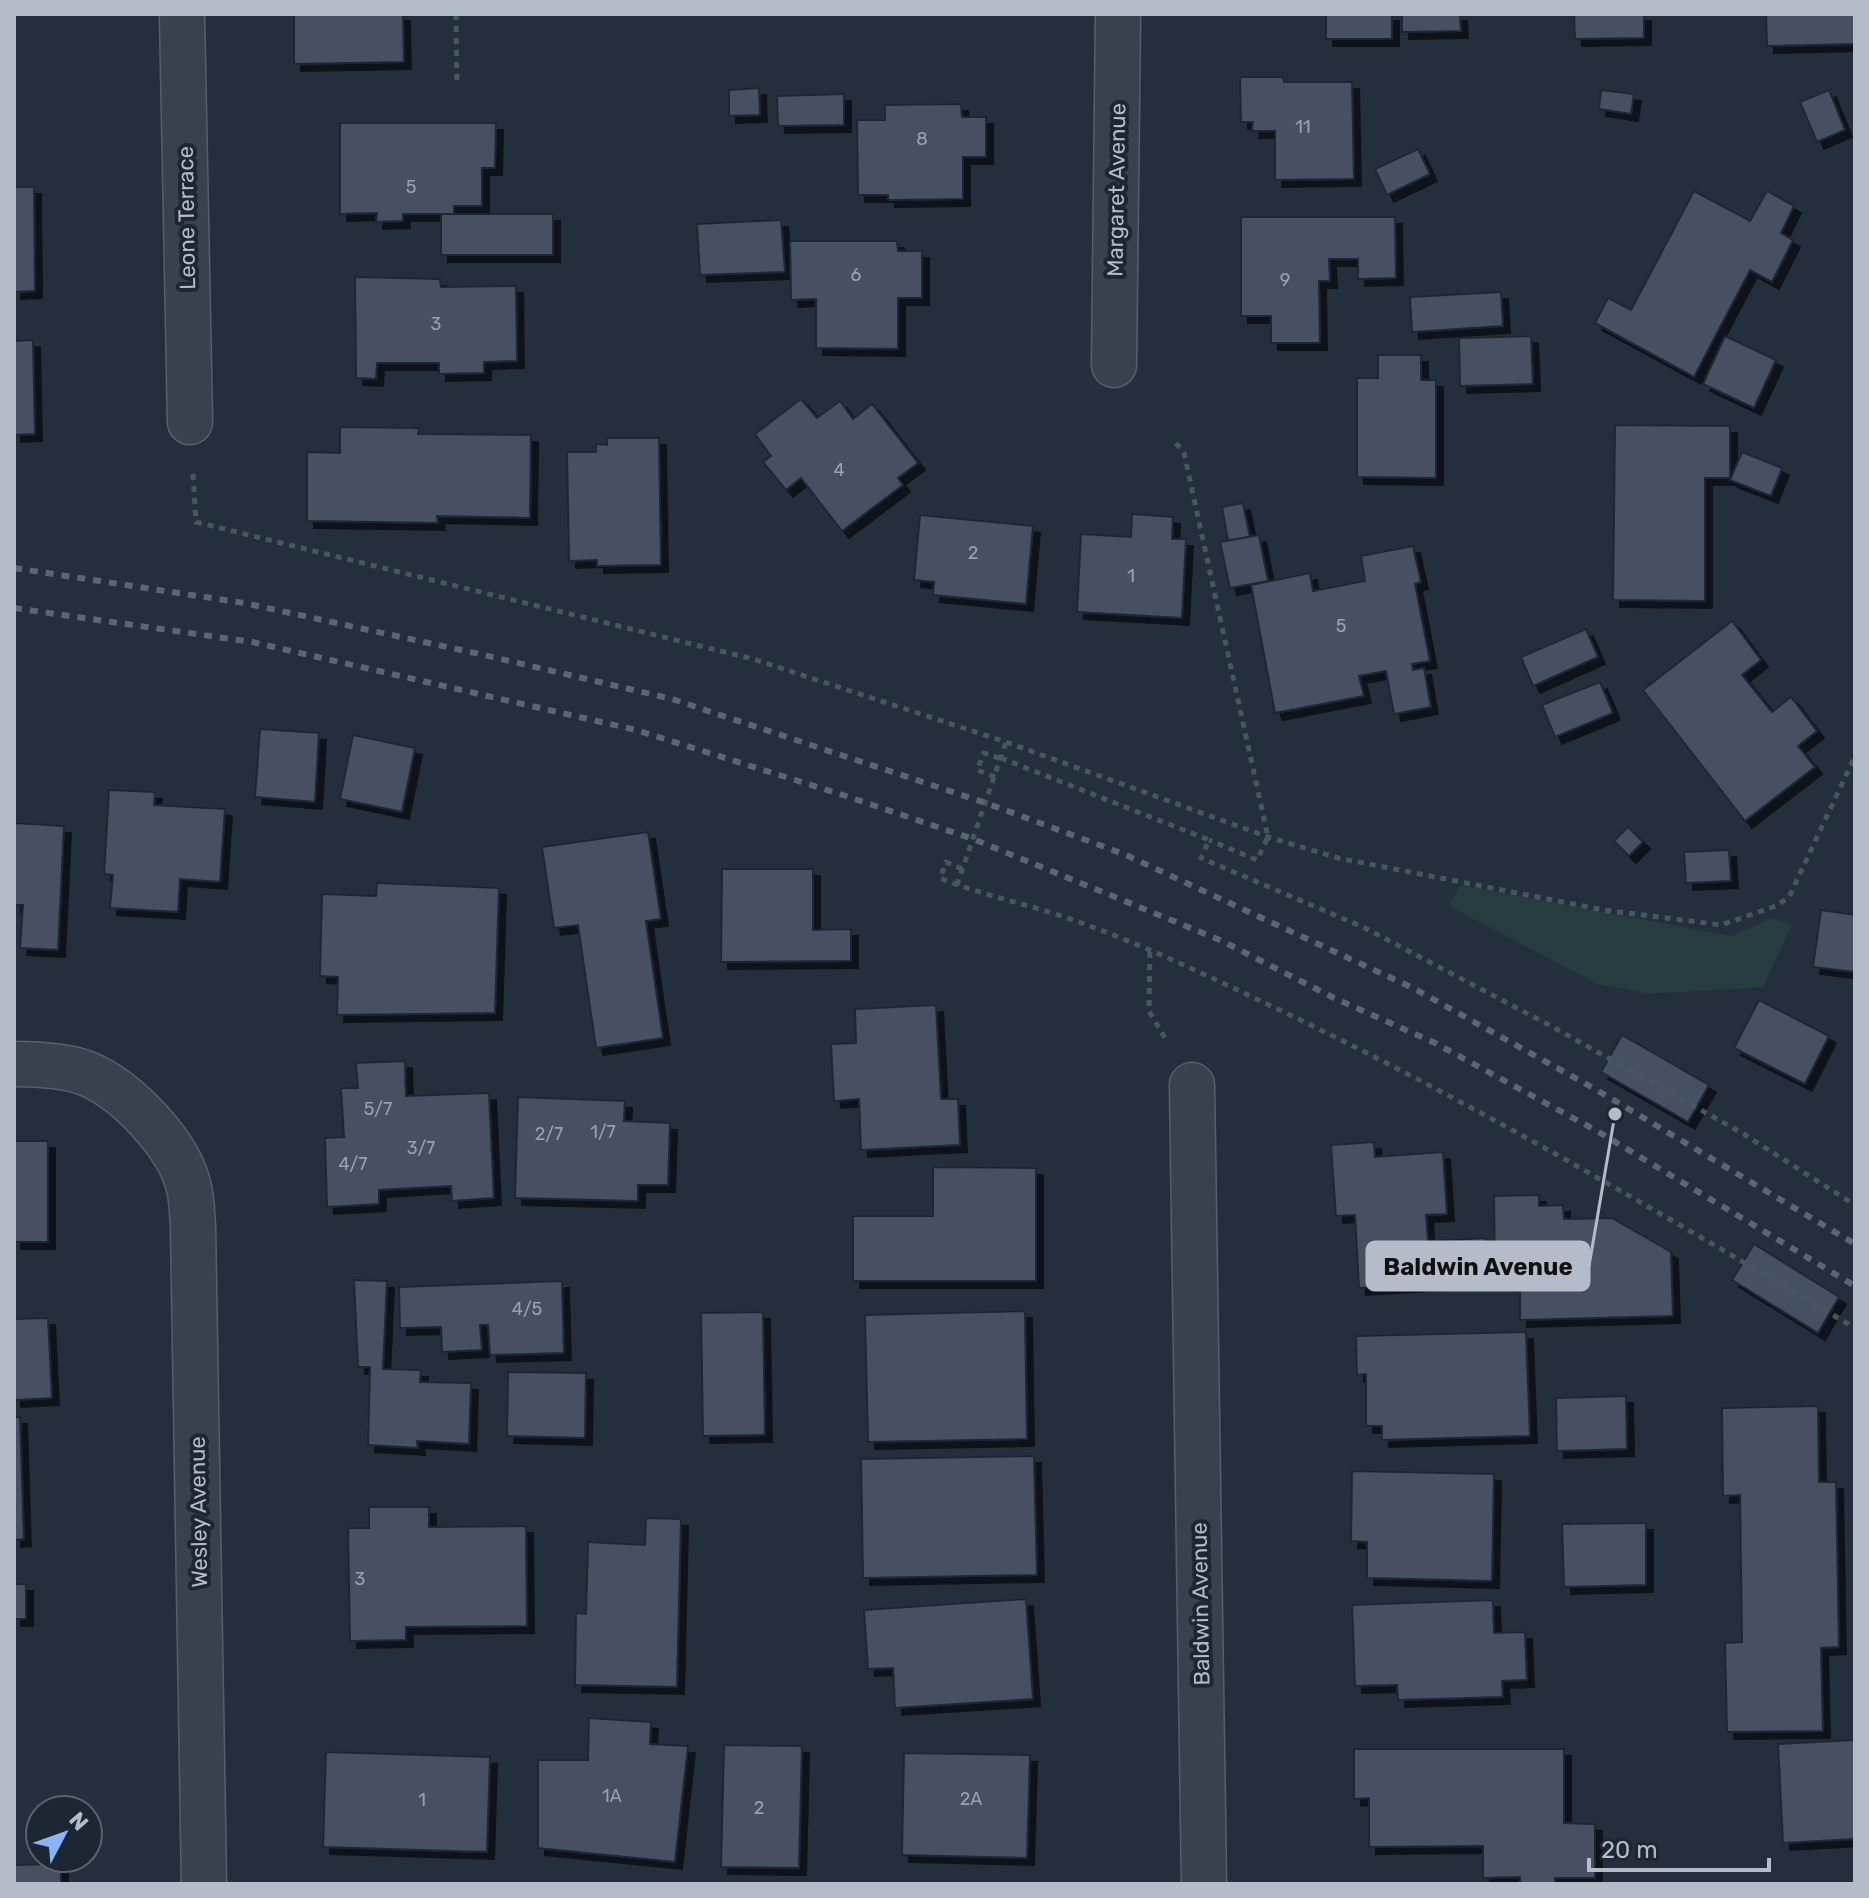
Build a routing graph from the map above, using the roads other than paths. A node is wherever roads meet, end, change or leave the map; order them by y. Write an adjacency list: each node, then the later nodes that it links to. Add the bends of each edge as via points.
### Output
1 (182, 14): 4 (street, Leone Terrace)
2 (1118, 14): 3 (street, Margaret Avenue)
3 (1114, 365)
4 (190, 422)
5 (14, 1064): 7 (street, Wesley Avenue, via 88,1074 124,1097 169,1145 189,1186)
6 (1192, 1085): 8 (street, Baldwin Avenue)
7 (204, 1884)
8 (1204, 1884)

